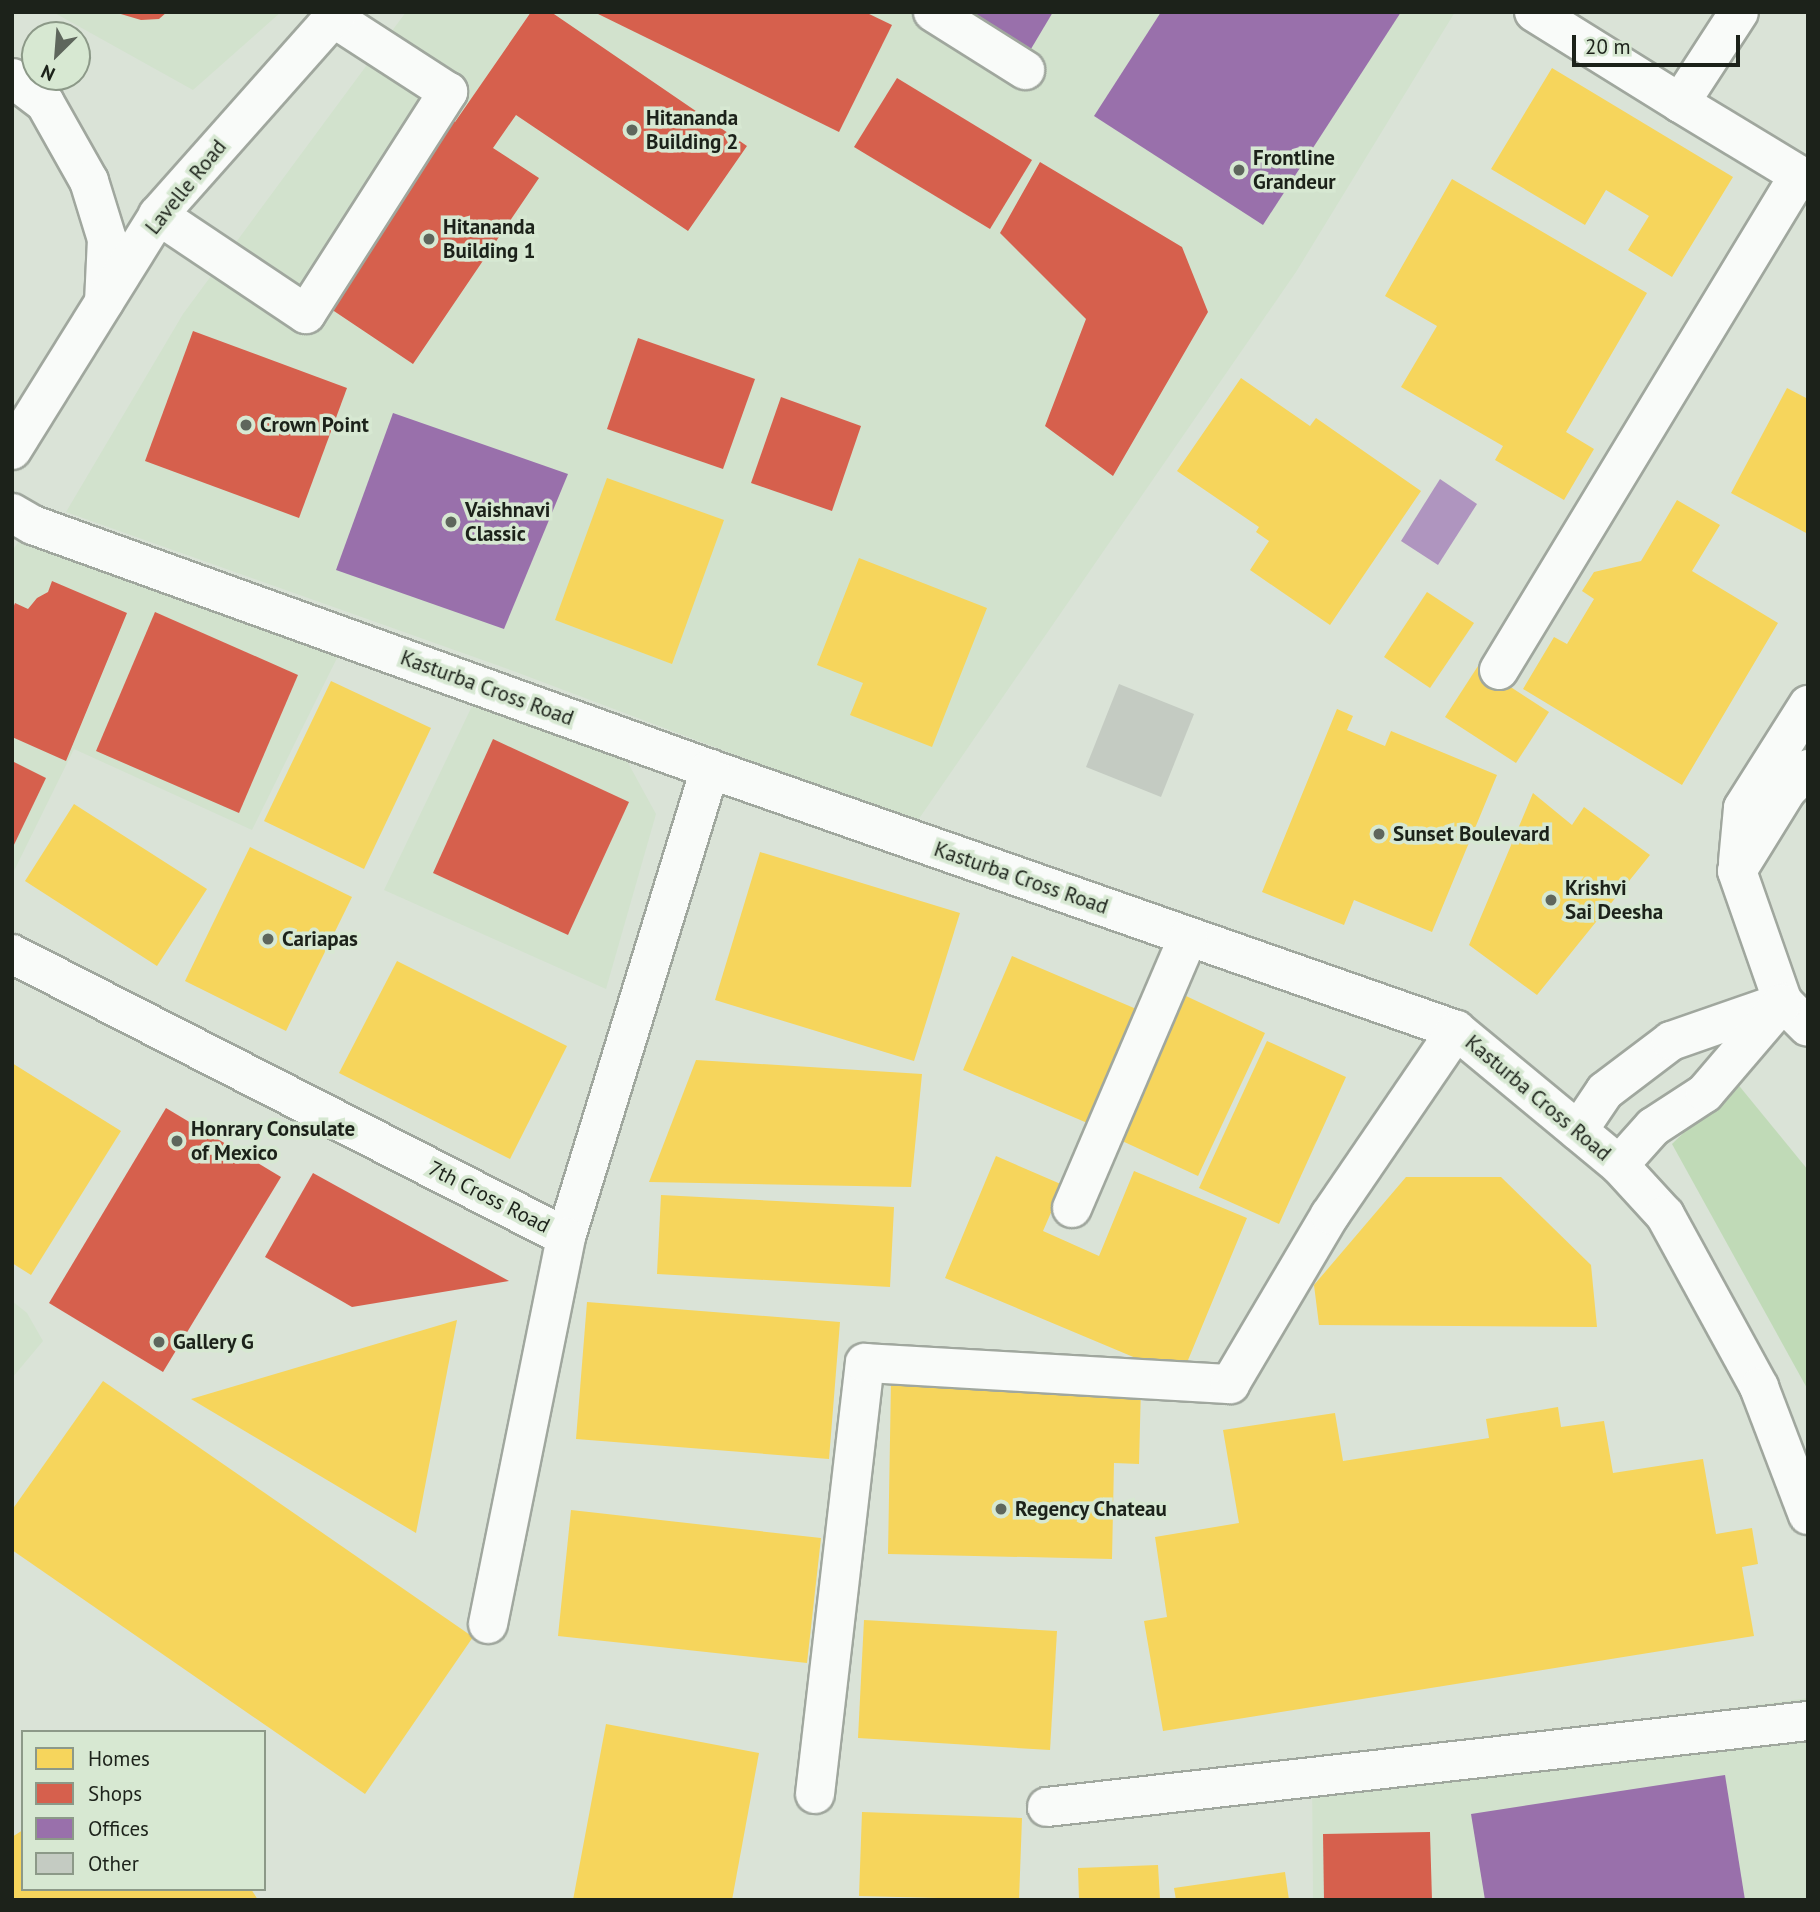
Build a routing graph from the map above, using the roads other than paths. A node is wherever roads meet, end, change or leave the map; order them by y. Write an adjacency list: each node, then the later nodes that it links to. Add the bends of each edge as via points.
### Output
1 (933, 12): 5 (street)
2 (1534, 12): 7 (street)
3 (1739, 12): 7 (street)
4 (335, 15): 9 (street, Lavelle Road); 9 (street, via 448,92 306,314)
5 (1025, 70)
6 (12, 78): 10 (street, via 46,103 89,181 107,239)
7 (1680, 103): 8 (street)
8 (1803, 177): 13 (street)
9 (158, 215): 10 (street, Lavelle Road)
10 (103, 307): 11 (street, Lavelle Road)
11 (12, 450)
12 (12, 513): 15 (street, Kasturba Cross Road)
13 (1499, 670)
14 (1808, 705): 17 (street, via 1743,808)
15 (710, 769): 18 (street, Kasturba Cross Road); 25 (street, 7th Cross Road)
16 (1808, 769): 17 (street, via 1787,790)
17 (1737, 871): 20 (street)
18 (1188, 937): 21 (street, Kasturba Cross Road); 24 (street)
19 (12, 954): 25 (street, 7th Cross Road)
20 (1795, 1015): 22 (street, via 1671,1041 1605,1091); 23 (street, via 1705,1093 1653,1127)
21 (1456, 1030): 22 (street, Kasturba Cross Road); 29 (street, via 1330,1215 1230,1384 865,1363)
22 (1578, 1131): 23 (street, Kasturba Cross Road)
23 (1619, 1166): 26 (street, Kasturba Cross Road, via 1665,1215 1759,1387)
24 (1072, 1208)
25 (566, 1237): 27 (street)
26 (1808, 1515)
27 (488, 1624)
28 (1808, 1721): 30 (street)
29 (815, 1794)
30 (1047, 1807)

